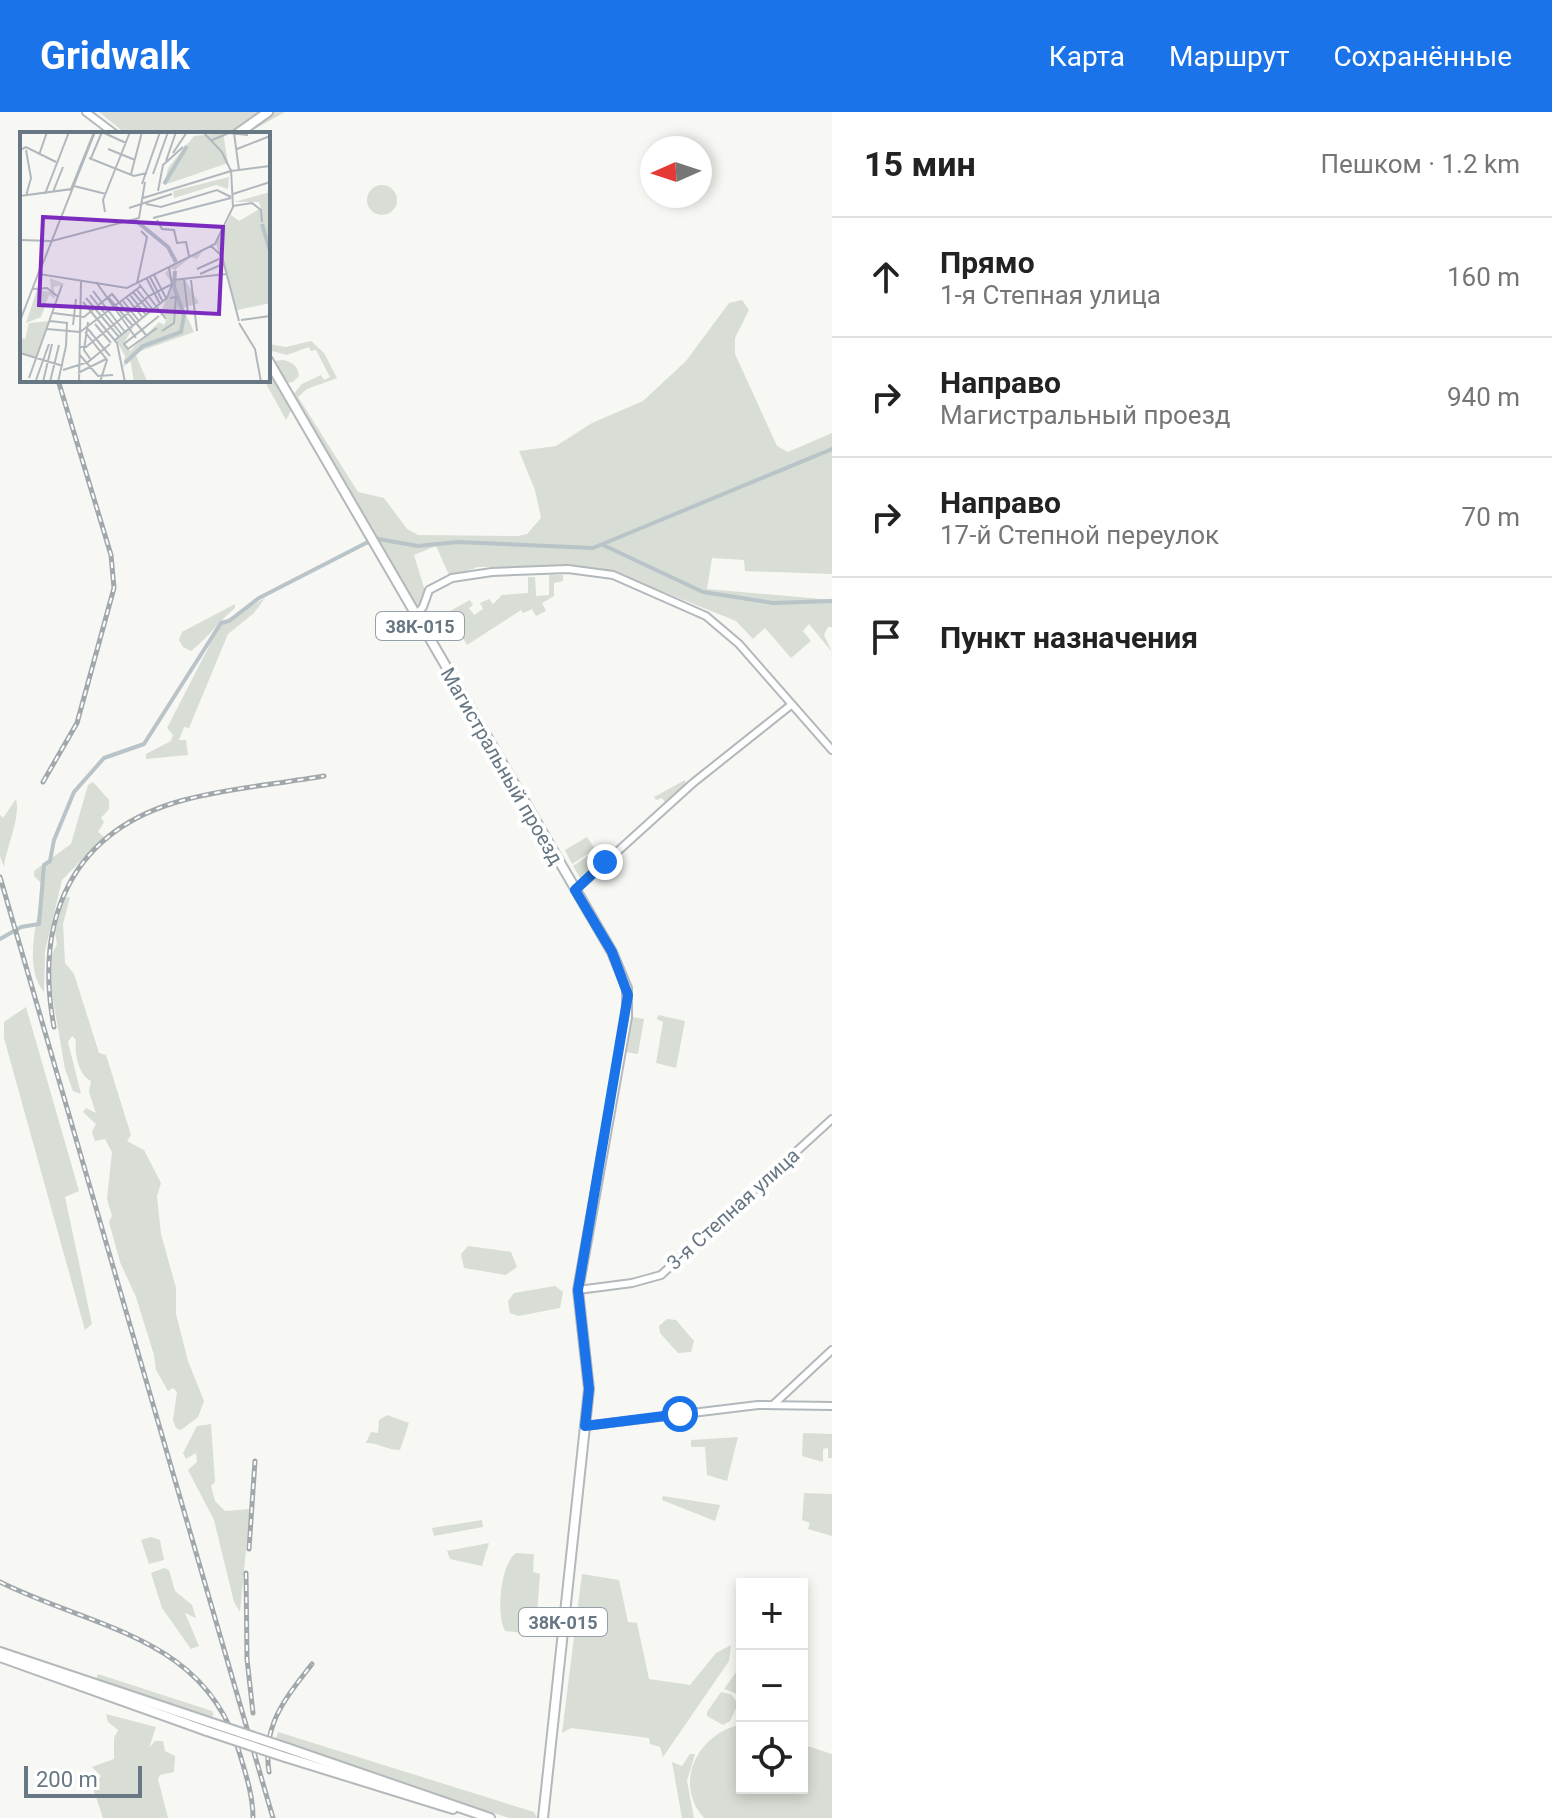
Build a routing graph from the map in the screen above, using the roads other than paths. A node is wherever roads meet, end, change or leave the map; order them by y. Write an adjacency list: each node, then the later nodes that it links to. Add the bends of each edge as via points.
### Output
1 (86, 112): 3 (street)
2 (268, 112): 4 (main road)
3 (112, 132)
4 (240, 132)
5 (270, 363): 6 (main road, Магистральный проезд / 38К-015)
6 (415, 616): 7 (street, via 429,590 452,578 568,569 613,575 701,612 739,644); 9 (main road, Магистральный проезд / 38К-015)
7 (791, 705): 8 (street); 9 (street, via 693,783)
8 (832, 750)
9 (575, 890): 11 (main road, Магистральный проезд / 38К-015, via 612,952 628,995)
10 (832, 1119): 11 (street, 3-я Степная улица, via 661,1275)
11 (578, 1290): 15 (main road, Магистральный проезд / 38К-015, via 589,1389)
12 (832, 1350): 13 (street)
13 (774, 1404): 14 (street); 15 (street)
14 (832, 1406)
15 (585, 1426): 18 (main road, Магистральный проезд / 38К-015)
16 (0, 1655): 17 (main road, bridge)
17 (488, 1817)
18 (543, 1818)

